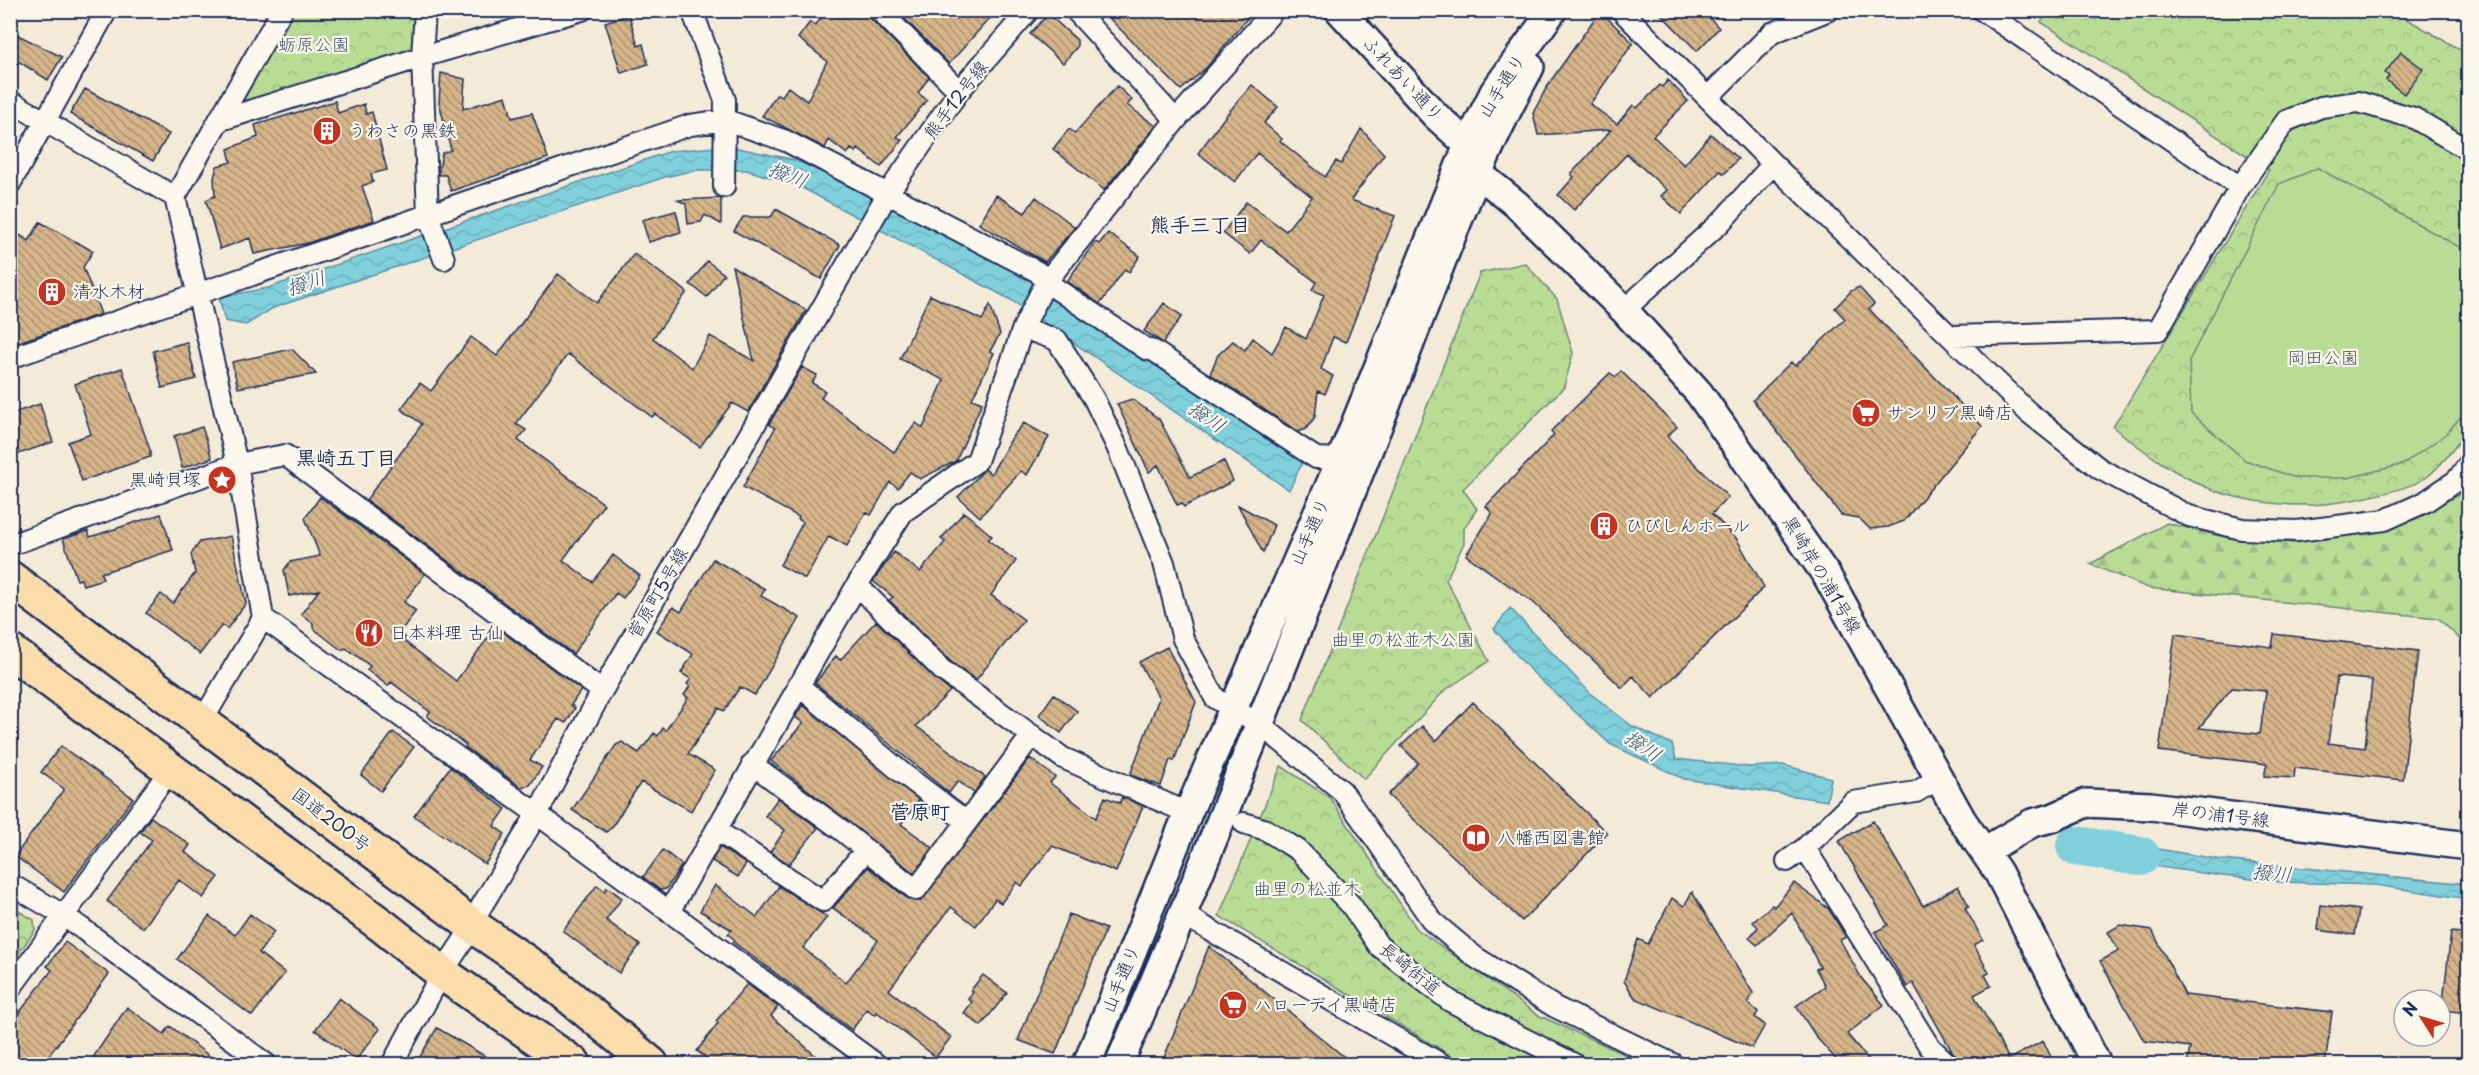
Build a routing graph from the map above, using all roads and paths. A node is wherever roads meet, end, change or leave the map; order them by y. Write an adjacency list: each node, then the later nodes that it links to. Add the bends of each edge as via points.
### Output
1 (107, 10): 20 (street)
2 (282, 10): 21 (street)
3 (425, 10): 16 (street)
4 (582, 10): 16 (street)
5 (692, 10): 23 (street, via 725,100)
6 (879, 10): 17 (street)
7 (1029, 10): 17 (street, 熊手12号線)
8 (1075, 10): 22 (street)
9 (1274, 10): 22 (street)
10 (1339, 10): 24 (street, ふれあい通り, via 1435,115)
11 (1553, 10): 24 (street, 山手通り, via 1494,92)
12 (1561, 10): 27 (street, 山手通り, via 1508,106)
13 (1622, 10): 18 (street)
14 (1829, 10): 18 (street, via 1772,33)
15 (1982, 10): 30 (street)
16 (422, 57): 21 (street); 33 (street)
17 (959, 91): 31 (street, 熊手12号線)
18 (1708, 97): 26 (street)
19 (10, 100): 20 (street)
20 (46, 120): 29 (street); 32 (street)
21 (221, 120): 32 (street)
22 (1176, 120): 36 (street)
23 (726, 129): 28 (street); 31 (street, via 786,141); 33 (street, via 690,125)
24 (1468, 145): 27 (street); 42 (street, 山手通り)
25 (2469, 150): 30 (street, via 2414,118 2358,102 2321,106 2286,121)
26 (1773, 164): 38 (street, via 1721,222); 40 (street)
27 (1479, 174): 38 (street, 黒崎岸の浦1号線, via 1516,204); 54 (street, 山手通り)
28 (724, 181)
29 (10, 184)
30 (2240, 186): 40 (street, via 2158,330)
31 (888, 193): 34 (street, 熊手12号線); 36 (street, via 1038,272)
32 (175, 197): 37 (street)
33 (431, 223): 35 (street); 37 (street)
34 (863, 236): 51 (street, 菅原町5号線)
35 (444, 259)
36 (1046, 282): 39 (street); 42 (street, via 1316,459)
37 (199, 291): 41 (street); 43 (street)
38 (1624, 310): 58 (street, 黒崎岸の浦1号線, via 1684,373 1788,517 1827,576)
39 (1023, 327): 47 (street, via 977,461 903,512); 52 (street, via 1057,340 1094,399 1164,563 1183,639 1215,698)
40 (1952, 336): 44 (street, via 2035,418 2100,469 2189,516 2242,529 2297,531 2385,520 2433,496 2457,480)
41 (10, 358)
42 (1341, 459): 52 (street, 山手通り)
43 (237, 464): 45 (street); 48 (street); 51 (street, via 285,455)
44 (2469, 465)
45 (10, 545)
46 (10, 578): 53 (highway, 国道200号)
47 (857, 585): 50 (street); 55 (street, via 942,670)
48 (263, 618): 53 (street); 60 (street)
49 (10, 651): 57 (highway, 国道200号)
50 (798, 685): 56 (street); 61 (street)
51 (602, 691): 60 (street, 菅原町5号線)
52 (1233, 706): 54 (street); 59 (street, 山手通り)
53 (201, 723): 73 (highway, 国道200号)
54 (1261, 725): 71 (street, 山手通り); 85 (street, via 1342,791 1433,922 1458,943 1555,1007)
55 (1032, 735): 59 (street, via 1063,758); 61 (street)
56 (752, 764): 63 (street); 66 (street)
57 (171, 769): 72 (street); 73 (highway, 国道200号)
58 (1940, 778): 65 (street, via 1916,792 1852,802); 67 (street, 黒崎岸の浦1号線)
59 (1188, 813): 81 (street, 山手通り)
60 (537, 814): 70 (street); 73 (street, 菅原町5号線)
61 (967, 822): 66 (street, via 916,890)
62 (1244, 823): 84 (street, 長崎街道, via 1266,830 1298,849 1351,905 1379,946 1450,1001)
63 (716, 830): 66 (street, via 824,901); 70 (street)
64 (2469, 846): 67 (street, 岸の浦1号線, via 2151,806 2086,803 2032,823)
65 (1805, 848): 68 (street); 86 (street, via 1929,1046)
66 (866, 850)
67 (1984, 851): 87 (street, 黒崎岸の浦1号線)
68 (1786, 861)
69 (10, 884): 72 (street)
70 (669, 912): 80 (street)
71 (1184, 915): 75 (street); 82 (street, 山手通り)
72 (65, 916): 74 (street); 76 (street)
73 (457, 950): 77 (street, 菅原町5号線); 78 (highway, 国道200号); 79 (highway, 国道200号, via 536,969)
74 (10, 989)
75 (1412, 1058): 83 (street)
76 (266, 1065)
77 (392, 1065)
78 (574, 1065)
79 (651, 1065)
80 (876, 1065)
81 (1087, 1065)
82 (1119, 1065)
83 (1441, 1065)
84 (1574, 1065)
85 (1673, 1065)
86 (1948, 1065)
87 (2097, 1065)

